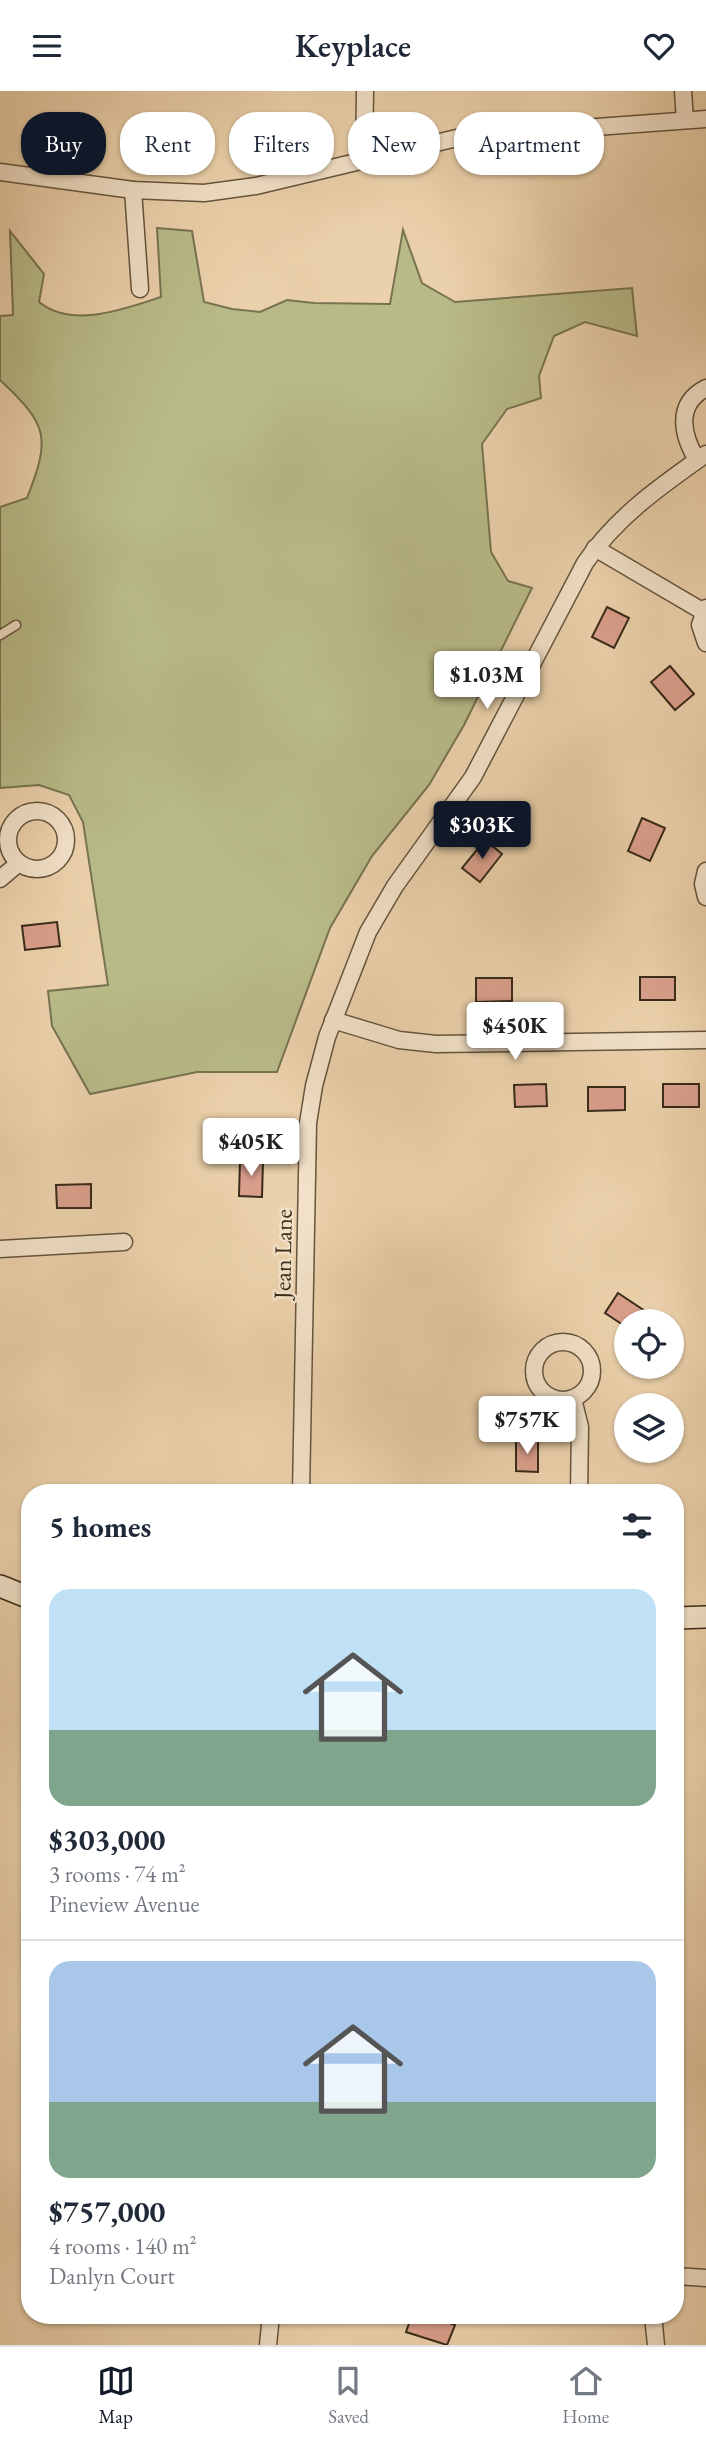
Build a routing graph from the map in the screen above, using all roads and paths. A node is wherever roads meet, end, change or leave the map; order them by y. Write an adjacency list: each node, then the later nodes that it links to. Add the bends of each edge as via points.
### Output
1 (365, 91): 3 (street)
2 (683, 91): 5 (street)
3 (365, 112)
4 (706, 119): 5 (street)
5 (685, 120): 6 (street)
6 (440, 141)
7 (348, 163): 9 (street, via 239,189 204,193)
8 (0, 172): 9 (street)
9 (133, 190): 10 (street)
10 (140, 289)
11 (706, 388): 12 (street, via 692,398 684,412 686,440)
12 (702, 457): 13 (street, Jean Lane, via 636,505)
13 (595, 548): 14 (street); 22 (street, Jean Lane, via 565,595 467,787 376,916)
14 (705, 610): 17 (street, via 701,630)
15 (16, 625): 16 (lane)
16 (0, 635)
17 (706, 643)
18 (19, 863): 20 (street)
19 (706, 871): 21 (street)
20 (0, 879)
21 (706, 897)
22 (333, 1020): 23 (street, via 399,1040 436,1044); 27 (street, Jean Lane, via 317,1070 308,1123)
23 (706, 1040)
24 (124, 1242): 25 (street)
25 (0, 1249)
26 (573, 1399): 28 (street, via 580,1427)
27 (301, 1484)
28 (579, 1484)
29 (0, 1586): 30 (street)
30 (21, 1594)
31 (706, 1617): 32 (street)
32 (684, 1618)
33 (684, 2277): 34 (street)
34 (706, 2278)
35 (270, 2324): 37 (street)
36 (654, 2324): 38 (street)
37 (268, 2345)
38 (656, 2345)

